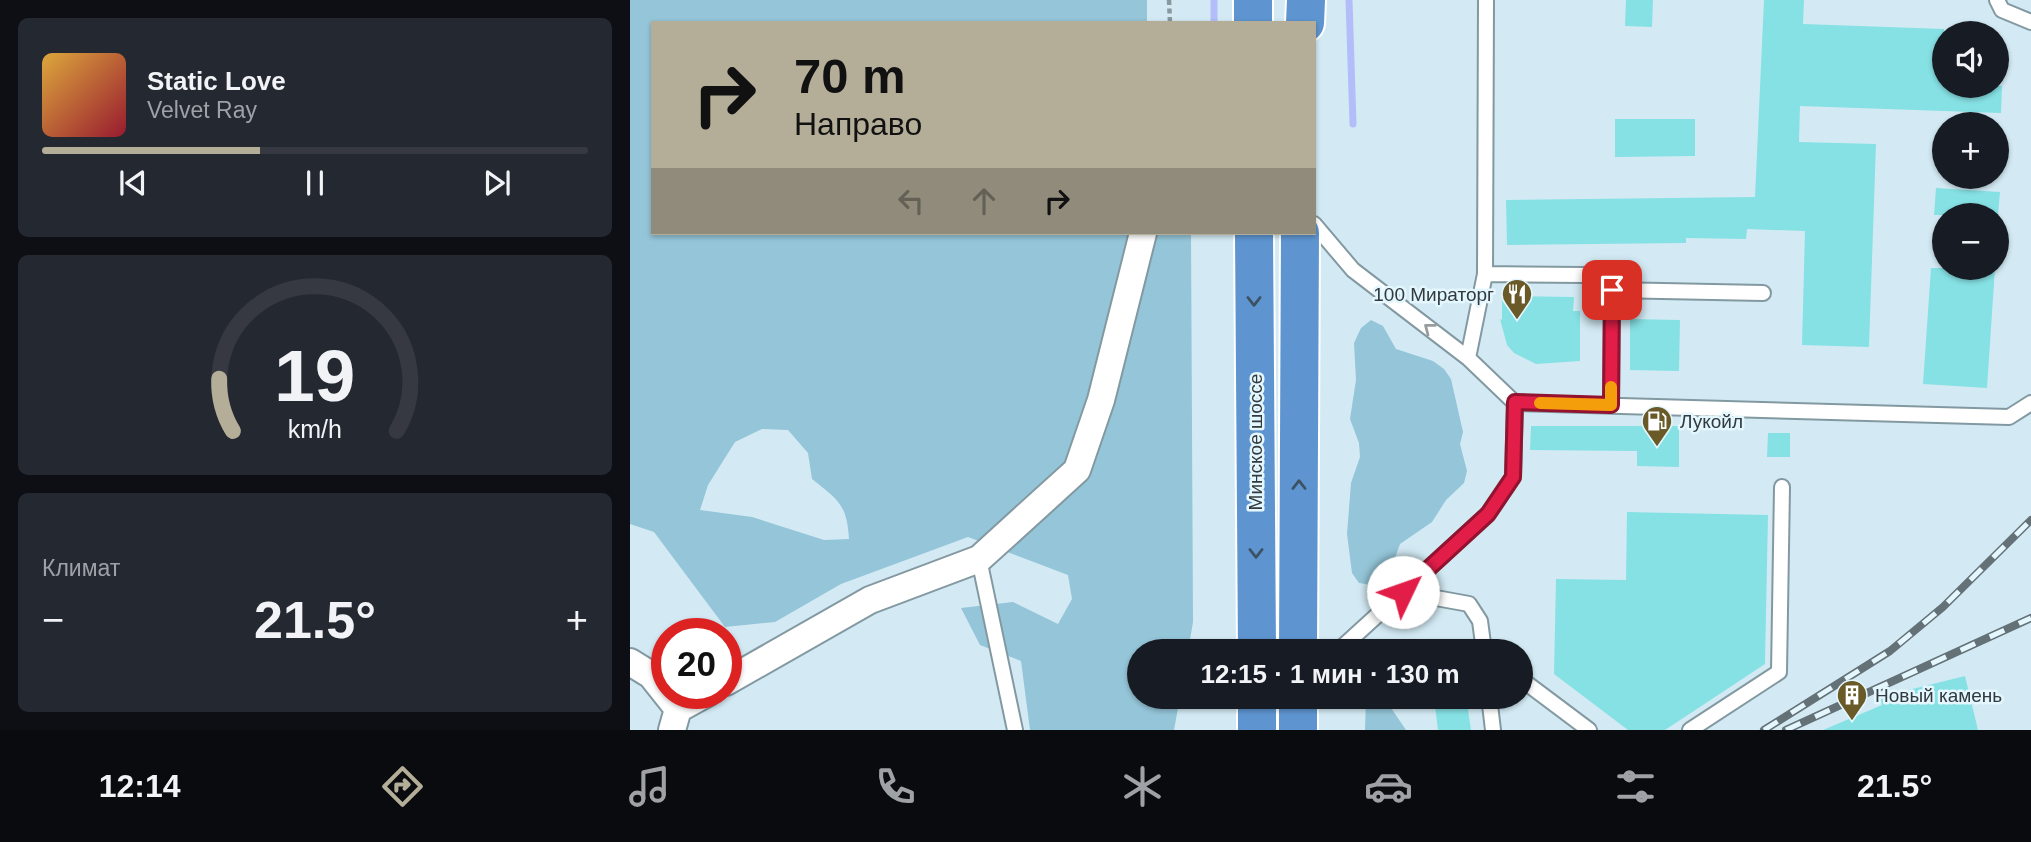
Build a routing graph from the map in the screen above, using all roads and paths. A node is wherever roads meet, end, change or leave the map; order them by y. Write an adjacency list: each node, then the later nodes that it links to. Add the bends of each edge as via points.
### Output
1 (1169, 0): 6 (path)
2 (1253, 0): 7 (highway)
3 (1306, 0): 8 (highway)
4 (1486, 0): 14 (lane)
5 (1997, 0): 9 (lane, via 2002,10)
6 (1170, 21)
7 (1253, 21)
8 (1305, 21)
9 (2031, 22)
10 (1316, 227): 17 (lane, one-way to 10, via 1353,270)
11 (1142, 235): 22 (street, via 1101,400 1077,470)
12 (1254, 235): 24 (highway, Минское шоссе, one-way to 24)
13 (1300, 235): 25 (highway, one-way to 13)
14 (1485, 274): 15 (lane, via 1584,275); 17 (lane)
15 (1612, 290): 16 (lane); 20 (lane)
16 (1763, 293)
17 (1468, 358): 18 (lane)
18 (1515, 402): 20 (lane); 23 (lane, via 1513,477 1488,514)
19 (2031, 403): 20 (lane, via 2009,417)
20 (1611, 405)
21 (1782, 487): 41 (lane, via 1779,672)
22 (979, 559): 29 (street, via 870,600); 36 (lane)
23 (1403, 592): 26 (lane); 27 (lane, via 1469,604 1480,621)
24 (1257, 639)
25 (1298, 639)
26 (1351, 639)
27 (1482, 639)
28 (630, 662): 35 (street, via 651,675)
29 (742, 673)
30 (1533, 688): 40 (lane)
31 (1257, 709): 37 (highway)
32 (1299, 709): 38 (highway)
33 (1308, 709): 38 (lane)
34 (1491, 709): 39 (lane)
35 (675, 720)
36 (1015, 730)
37 (1257, 730)
38 (1301, 730)
39 (1493, 730)
40 (1589, 730)
41 (1690, 730)

